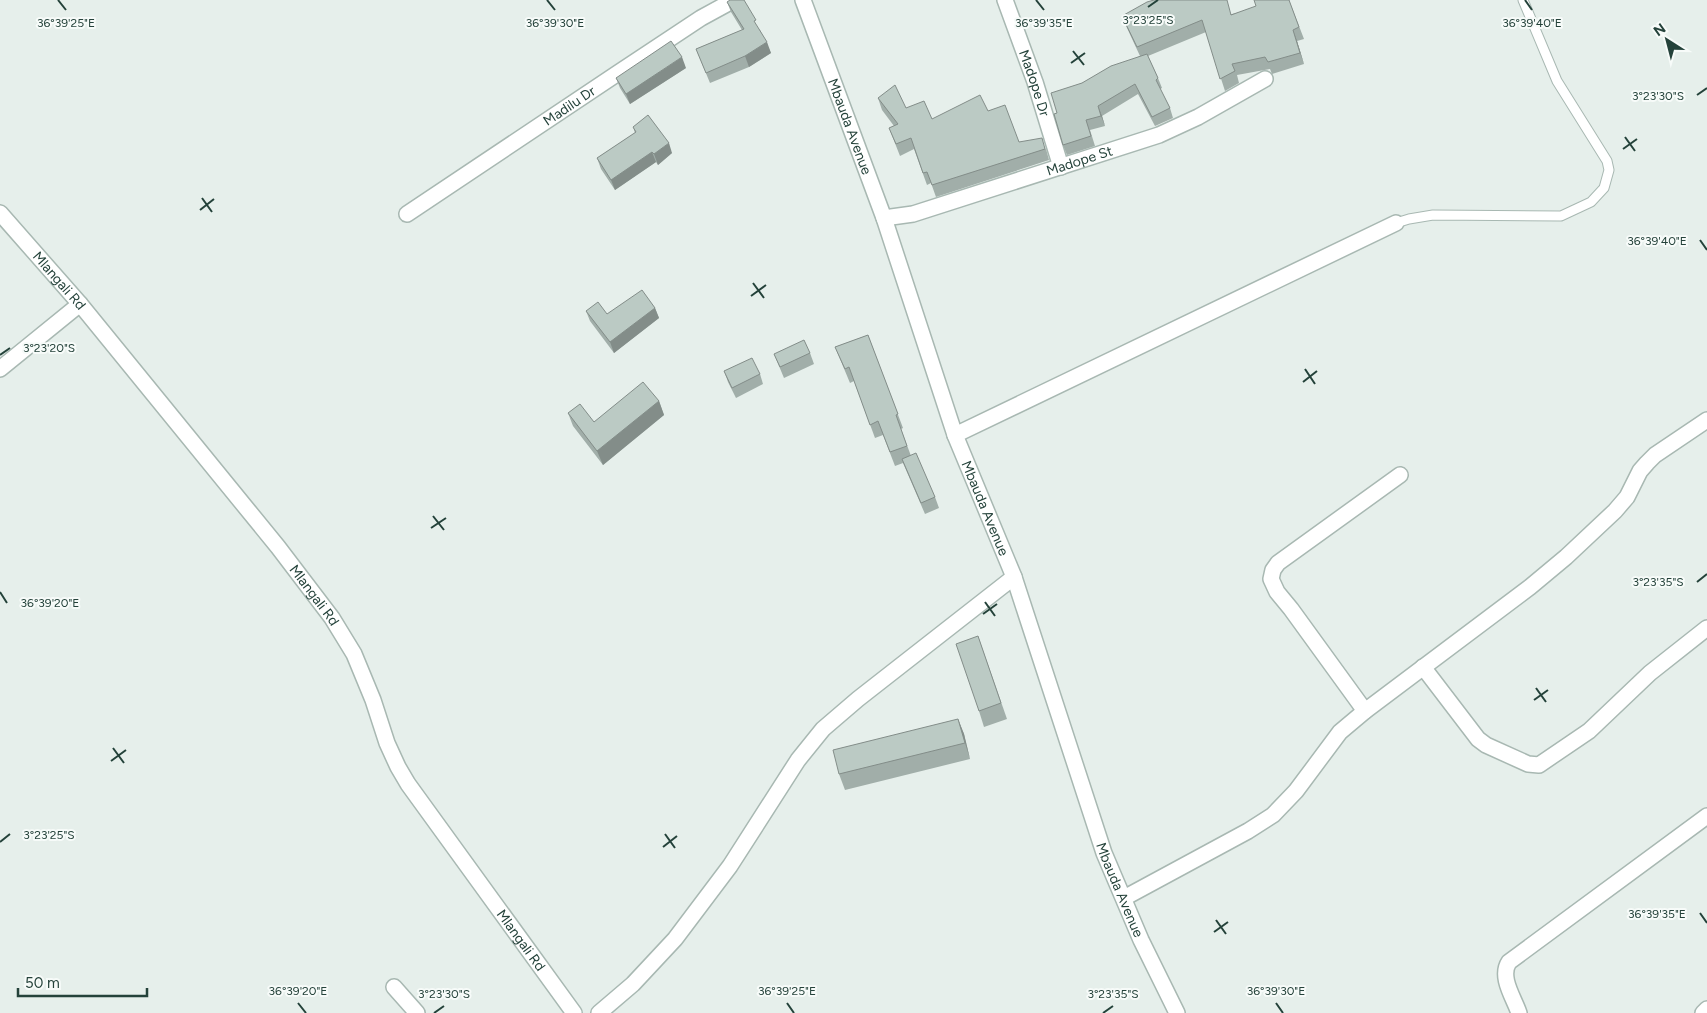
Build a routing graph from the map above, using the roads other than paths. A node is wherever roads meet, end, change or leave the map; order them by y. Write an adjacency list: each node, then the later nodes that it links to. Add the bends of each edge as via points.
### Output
1 (734, 0): 8 (street, Madilu Dr, via 659,45)
2 (803, 0): 9 (street, Mbauda Avenue)
3 (1005, 0): 6 (street, Madope Dr)
4 (1522, 0): 10 (lane, via 1557,81 1607,161 1609,170 1604,188 1591,202 1561,216 1433,215)
5 (1265, 79): 6 (street, Madope St, via 1179,127)
6 (1061, 167): 9 (street, Madope St, via 912,214)
7 (0, 213): 11 (street, Mlangali Rd)
8 (407, 214)
9 (884, 218): 14 (street, Mbauda Avenue)
10 (1396, 223): 14 (street)
11 (80, 304): 12 (street); 26 (street, Mlangali Rd, via 332,618 354,654 387,743 408,784)
12 (0, 369)
13 (1707, 420): 18 (street, via 1647,463 1615,511 1566,557)
14 (955, 435): 16 (street, Mbauda Avenue)
15 (1400, 476): 19 (street, via 1278,563 1271,579 1277,592)
16 (1014, 577): 21 (street, Mbauda Avenue, via 1104,853); 27 (street, via 823,729 798,760 730,866 675,939 633,984)
17 (1707, 628): 18 (street, via 1650,673 1589,730 1539,765 1528,764 1478,739)
18 (1423, 668): 19 (street)
19 (1365, 711): 21 (street, via 1340,732 1296,791 1273,815)
20 (1707, 816): 28 (street, via 1509,962 1505,976)
21 (1124, 898): 24 (street, Mbauda Avenue)
22 (394, 987): 25 (street)
23 (1707, 1009): 29 (street)
24 (1173, 1012)
25 (417, 1013)
26 (574, 1013)
27 (600, 1013)
28 (1519, 1013)
29 (1703, 1013)

